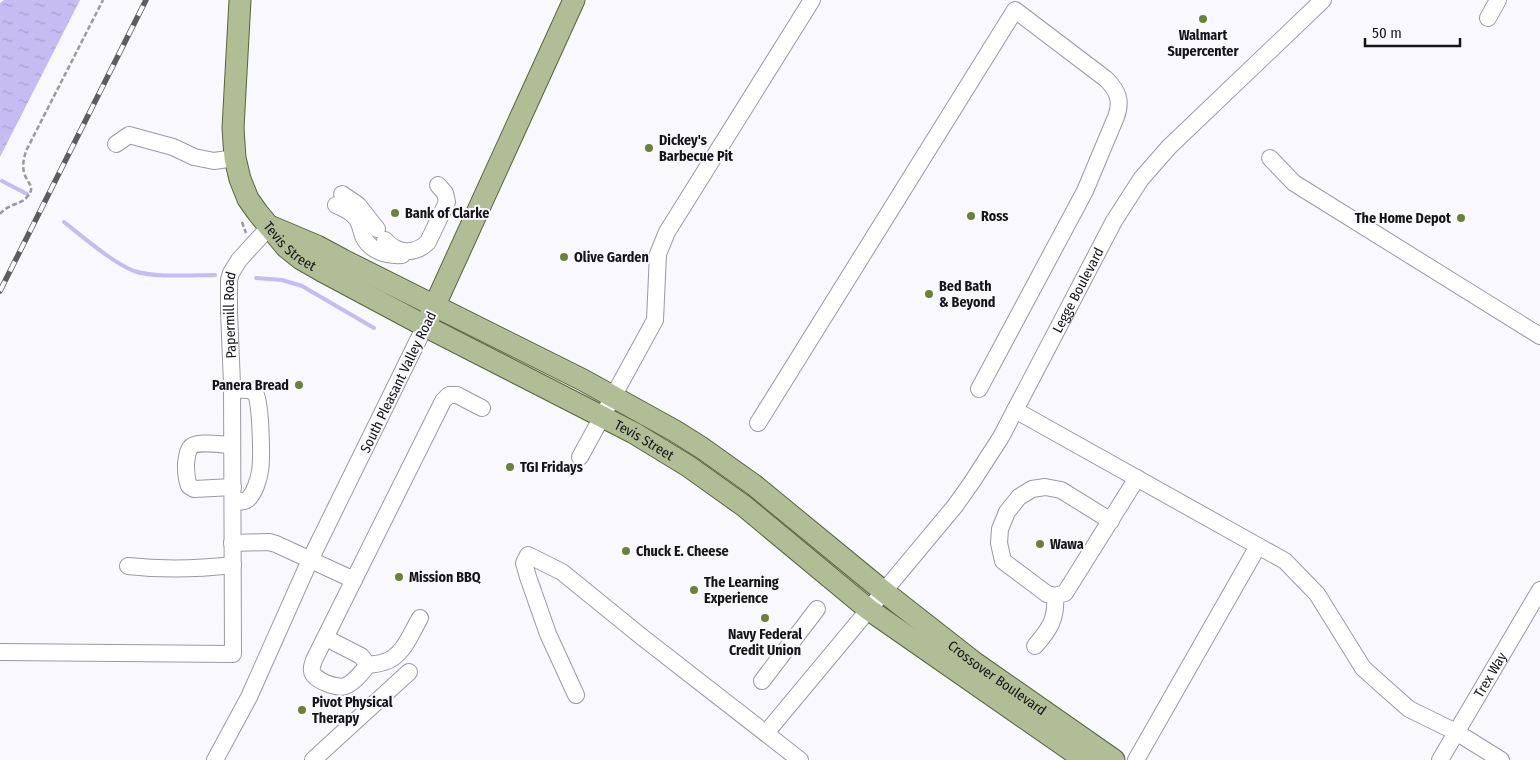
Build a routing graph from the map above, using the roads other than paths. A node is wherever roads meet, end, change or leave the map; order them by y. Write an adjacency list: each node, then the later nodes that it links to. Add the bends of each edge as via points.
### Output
1 (240, 0): 8 (main road, via 233,128)
2 (574, 0): 13 (main road, South Pleasant Valley Road)
3 (812, 0): 18 (street, via 667,232 658,254 655,320)
4 (1323, 0): 20 (street, Legge Boulevard, via 1169,146 1141,179 1114,221)
5 (1498, 0): 6 (street)
6 (1488, 18)
7 (116, 144): 8 (street, via 129,135 173,147 194,157 214,161)
8 (235, 158): 11 (main road, via 248,199)
9 (1270, 158): 15 (street, via 1294,182)
10 (438, 185): 12 (street, via 447,202 428,242)
11 (270, 226): 13 (main road, Tevis Street, via 317,246); 14 (main road, Tevis Street, via 286,247 301,259); 17 (street, Papermill Road, via 239,260 229,280)
12 (416, 251): 12 (street, via 398,256 374,250 364,237 357,219 339,199 358,204 390,246)
13 (435, 306): 14 (main road, South Pleasant Valley Road); 18 (main road, Tevis Street)
14 (425, 326): 21 (main road, Tevis Street); 30 (street, South Pleasant Valley Road)
15 (1540, 336)
16 (979, 389): 22 (street, via 1085,191 1120,104 1116,91 1106,79 1015,10)
17 (232, 390): 23 (street, Papermill Road); 26 (street, via 245,389 256,395 261,465 249,498 242,502)
18 (613, 396): 21 (street); 34 (main road, Tevis Street, via 729,466)
19 (482, 408): 33 (street, via 454,394 446,397)
20 (1015, 410): 25 (street); 34 (street, Legge Boulevard, via 955,506)
21 (601, 416): 24 (street); 38 (main road, Tevis Street, via 718,486)
22 (758, 423)
23 (232, 445): 26 (street, Papermill Road); 26 (street, via 194,444 187,455 186,474 189,486 194,489)
24 (580, 456)
25 (1137, 478): 27 (street); 29 (street)
26 (233, 494): 28 (street, Papermill Road)
27 (1111, 521): 35 (street, via 1065,593); 35 (street, via 1061,490 1045,487 1032,489 1019,497 1007,512 1000,529 1003,561 1047,594)
28 (232, 543): 30 (street, via 268,542); 31 (street, Papermill Road)
29 (1258, 546): 47 (street, via 1285,561 1317,594 1370,674 1409,709); 54 (street)
30 (310, 560): 33 (street); 49 (street, South Pleasant Valley Road, via 249,697)
31 (233, 565): 32 (street, via 157,569); 42 (street, Papermill Road, via 232,654)
32 (128, 566)
33 (354, 580): 40 (street)
34 (883, 591): 38 (street, Legge Boulevard); 53 (main road, Crossover Boulevard, via 975,663)
35 (1056, 596): 41 (street, via 1052,624)
36 (1538, 597): 47 (street, Trex Way)
37 (816, 609): 45 (street)
38 (868, 609): 48 (street, Legge Boulevard); 52 (main road, Crossover Boulevard)
39 (420, 618): 43 (street, via 398,653 385,662)
40 (326, 638): 43 (street, via 361,656); 43 (street, via 312,666 311,671 317,678 340,688 355,680)
41 (1036, 646)
42 (0, 652)
43 (368, 665)
44 (409, 672): 50 (street)
45 (762, 681)
46 (576, 695): 48 (street, via 550,639 528,577 524,563 528,555 562,572)
47 (1456, 732): 55 (street, Trex Way); 56 (street)
48 (766, 733): 51 (street)
49 (216, 760)
50 (313, 760)
51 (800, 760)
52 (1085, 760)
53 (1114, 760)
54 (1136, 760)
55 (1440, 760)
56 (1501, 760)

